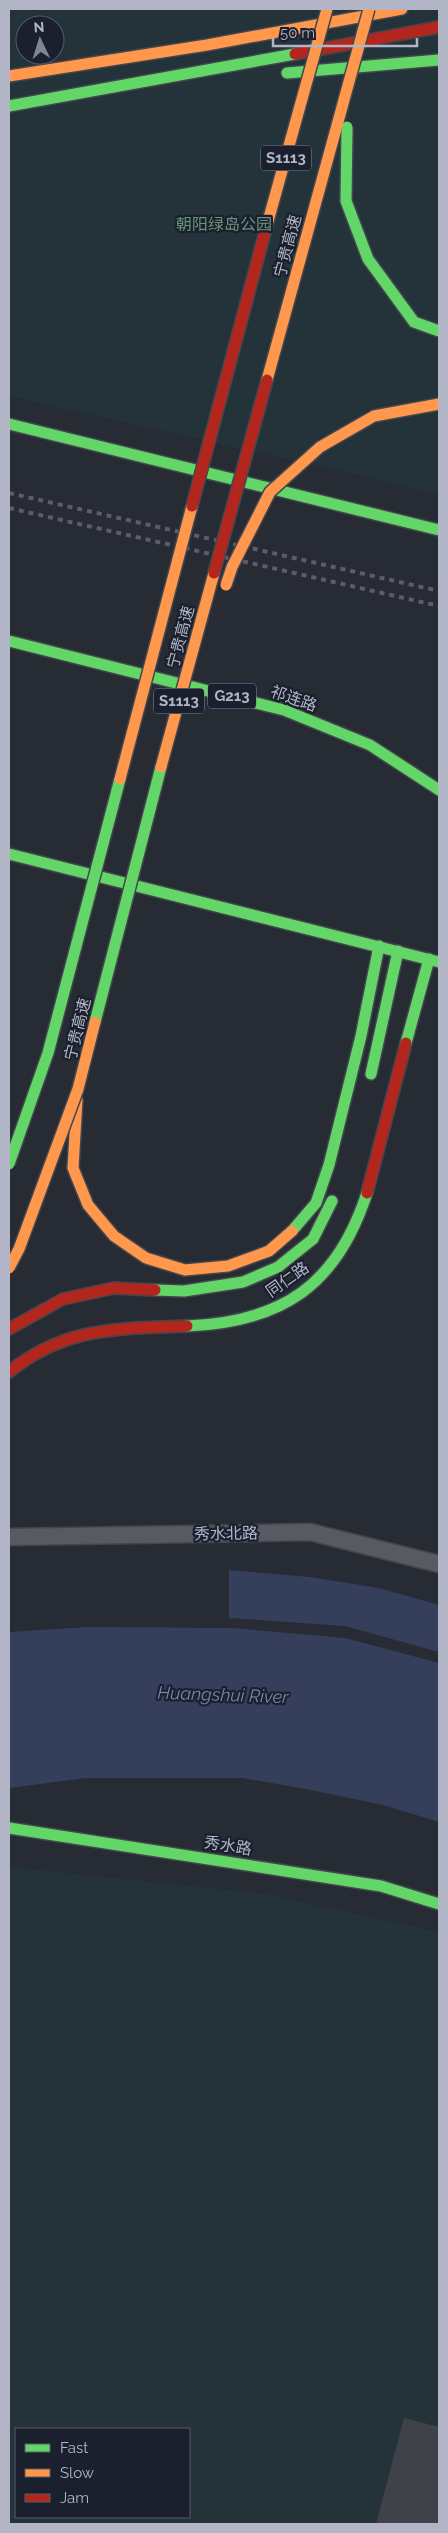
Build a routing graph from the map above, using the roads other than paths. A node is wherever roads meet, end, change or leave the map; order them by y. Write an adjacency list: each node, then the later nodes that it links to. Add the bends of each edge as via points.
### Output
1 (369, 9): 5 (main road, 宁贵高速 / S1113, bridge)
2 (402, 9): 8 (main road, bridge, via 207,45)
3 (326, 11): 27 (main road, 宁贵高速 / S1113, bridge, via 244,307)
4 (439, 27): 10 (main road, bridge)
5 (357, 52): 12 (main road, bridge, via 347,127 346,201 368,259 414,322); 22 (main road, 宁贵高速 / S1113, bridge)
6 (439, 60): 7 (main road, bridge)
7 (276, 74)
8 (9, 76)
9 (226, 79): 10 (main road)
10 (107, 90): 11 (main road)
11 (9, 106)
12 (439, 331)
13 (439, 404): 16 (main road, bridge, via 374,416 320,447 270,492 232,567)
14 (9, 424): 15 (main road)
15 (439, 530)
16 (223, 595)
17 (210, 632): 22 (main road, bridge)
18 (9, 641): 19 (main road, 祁连路 / G213)
19 (27, 645): 20 (main road); 21 (main road, 祁连路 / G213, via 284,710 370,745)
20 (9, 652)
21 (439, 790)
22 (147, 818): 29 (main road, 宁贵高速 / S1113, bridge)
23 (9, 854): 24 (main road)
24 (379, 946): 25 (main road); 29 (main road, bridge, via 331,1156 316,1203 299,1225 269,1251 228,1266 185,1270 146,1258 114,1236 88,1205 73,1168)
25 (398, 952): 26 (main road); 28 (main road)
26 (434, 960): 35 (main road, 同仁路, via 360,1213 339,1257 312,1285 263,1314 228,1324 130,1328 84,1334 51,1343 24,1358)
27 (48, 1053): 30 (main road, bridge); 31 (main road, 宁贵高速 / S1113, bridge)
28 (369, 1081)
29 (78, 1089): 33 (main road, 宁贵高速 / S1113, bridge)
30 (9, 1131)
31 (9, 1164)
32 (335, 1194): 34 (main road, via 313,1240 278,1267 243,1282 184,1291 114,1288 63,1299)
33 (9, 1268)
34 (9, 1329)
35 (9, 1372)
36 (9, 1537): 37 (street, 秀水北路, via 310,1532)
37 (439, 1564)
38 (9, 1828): 39 (main road, 秀水路, via 381,1886)
39 (439, 1904)

